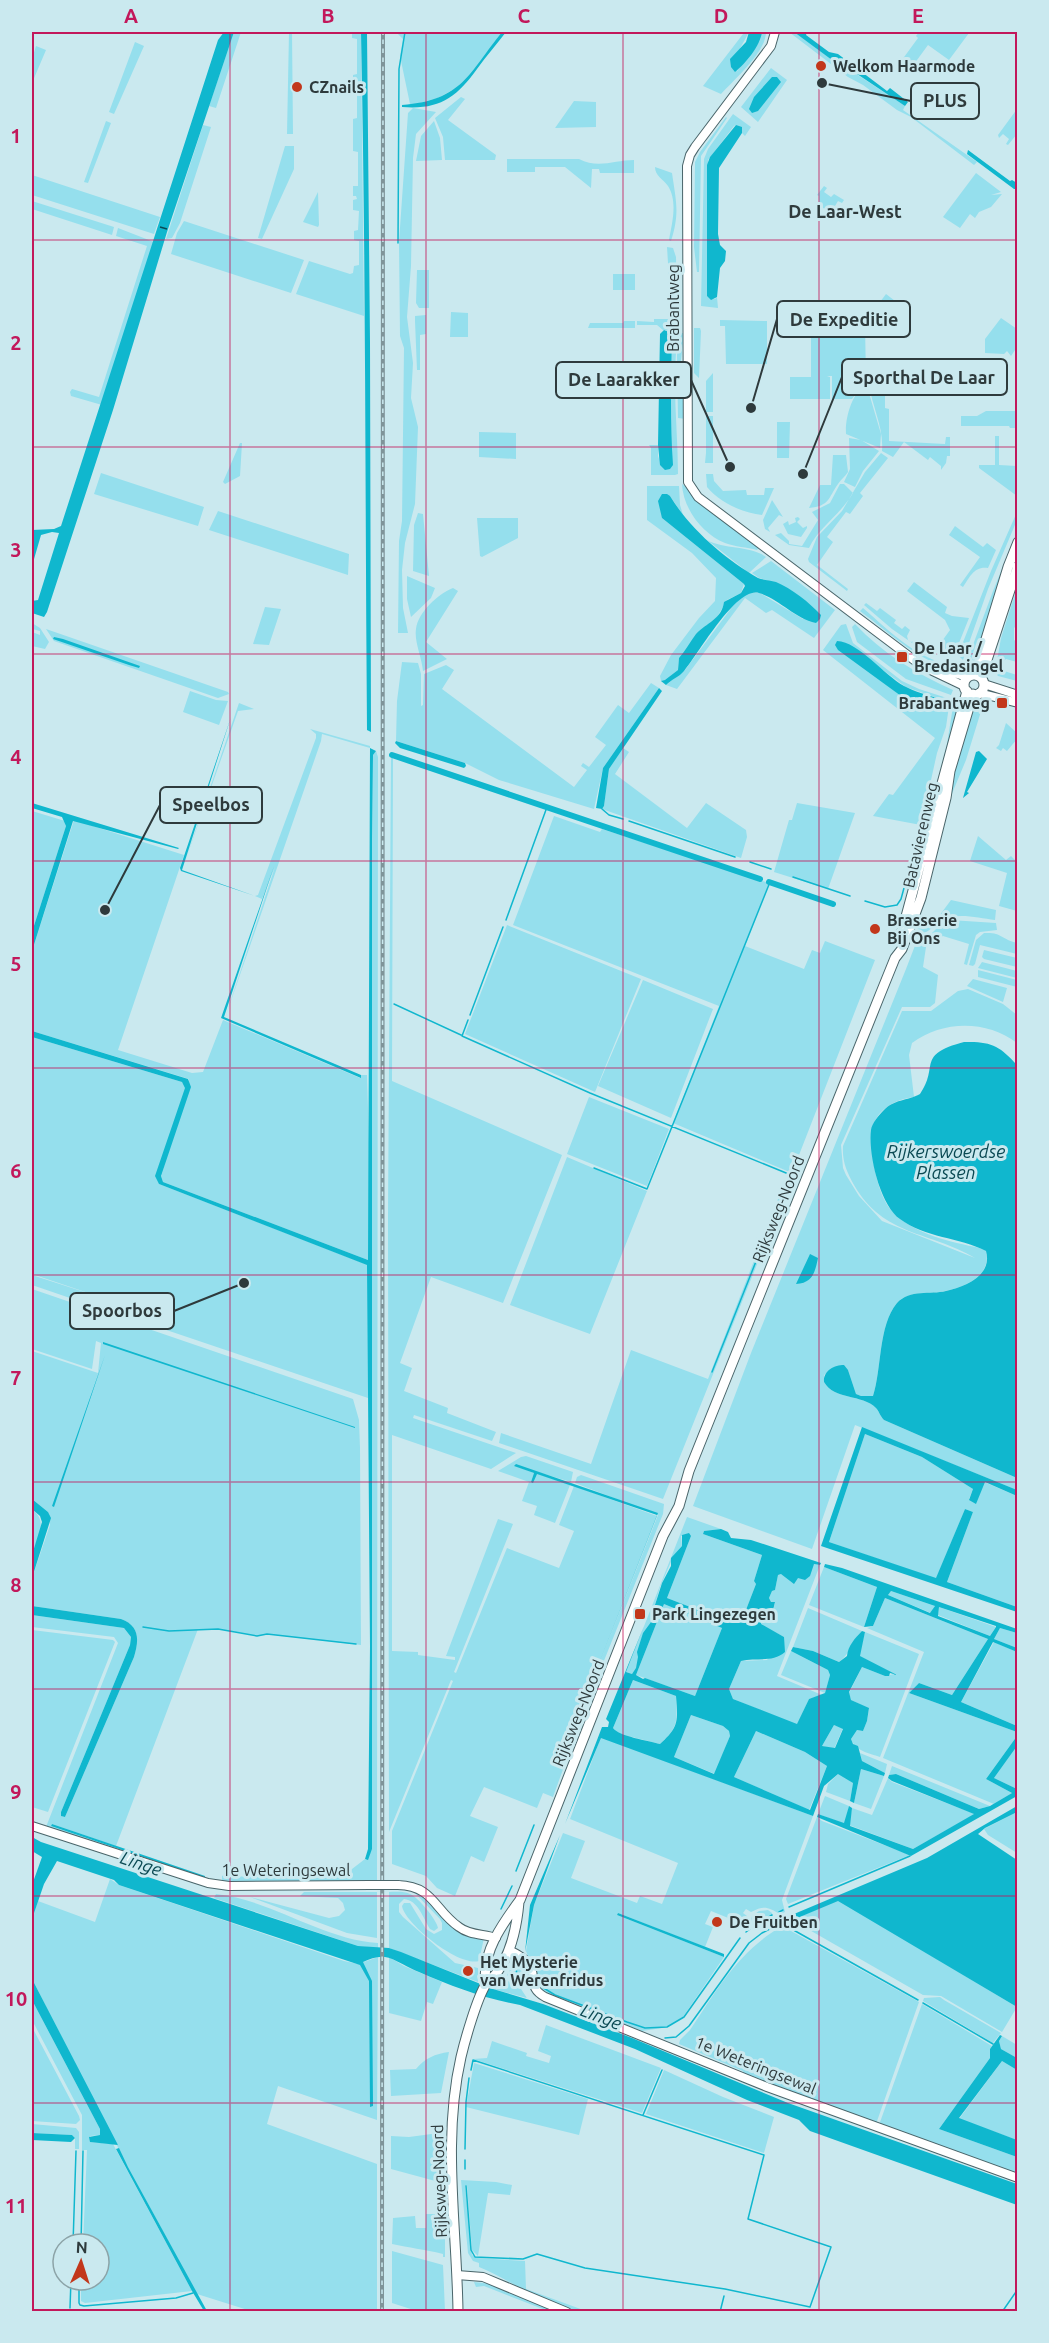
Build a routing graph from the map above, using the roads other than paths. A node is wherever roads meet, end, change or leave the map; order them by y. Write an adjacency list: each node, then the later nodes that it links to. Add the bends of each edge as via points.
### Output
1 (775, 32): 5 (street, Brabantweg, via 771,46 695,147 687,166 688,482 698,497 922,666)
2 (780, 32): 5 (street, Brabantweg, via 776,48 694,161 696,489 917,656)
3 (1017, 542): 5 (main road, Batavierenweg)
4 (1017, 566): 5 (main road, Batavierenweg)
5 (974, 685): 6 (street); 7 (street); 8 (main road, Batavierenweg, via 921,898)
6 (1017, 695)
7 (1017, 703)
8 (895, 958): 10 (main road, Rijksweg-Noord, via 679,1490)
9 (32, 1826): 13 (street, 1e Weteringsewal, bridge, via 208,1883 416,1887 462,1929)
10 (520, 1900): 11 (main road, Rijksweg-Noord); 12 (main road, Rijksweg-Noord)
11 (501, 1926): 12 (main road, via 509,1927); 13 (main road, Rijksweg-Noord)
12 (514, 1935): 14 (main road, Rijksweg-Noord)
13 (496, 1938): 15 (main road, Rijksweg-Noord)
14 (509, 1950): 16 (main road, Rijksweg-Noord); 18 (street, 1e Weteringsewal, via 527,1962 533,1985 545,1997 777,2091)
15 (490, 1953): 16 (main road, via 496,1963); 17 (main road, Rijksweg-Noord)
16 (503, 1962): 17 (main road, Rijksweg-Noord)
17 (486, 1984): 19 (main road, Rijksweg-Noord, via 462,2053 453,2108)
18 (1017, 2178)
19 (457, 2275): 20 (main road, Rijksweg-Noord); 21 (street, via 483,2277)
20 (458, 2312)
21 (567, 2312)

